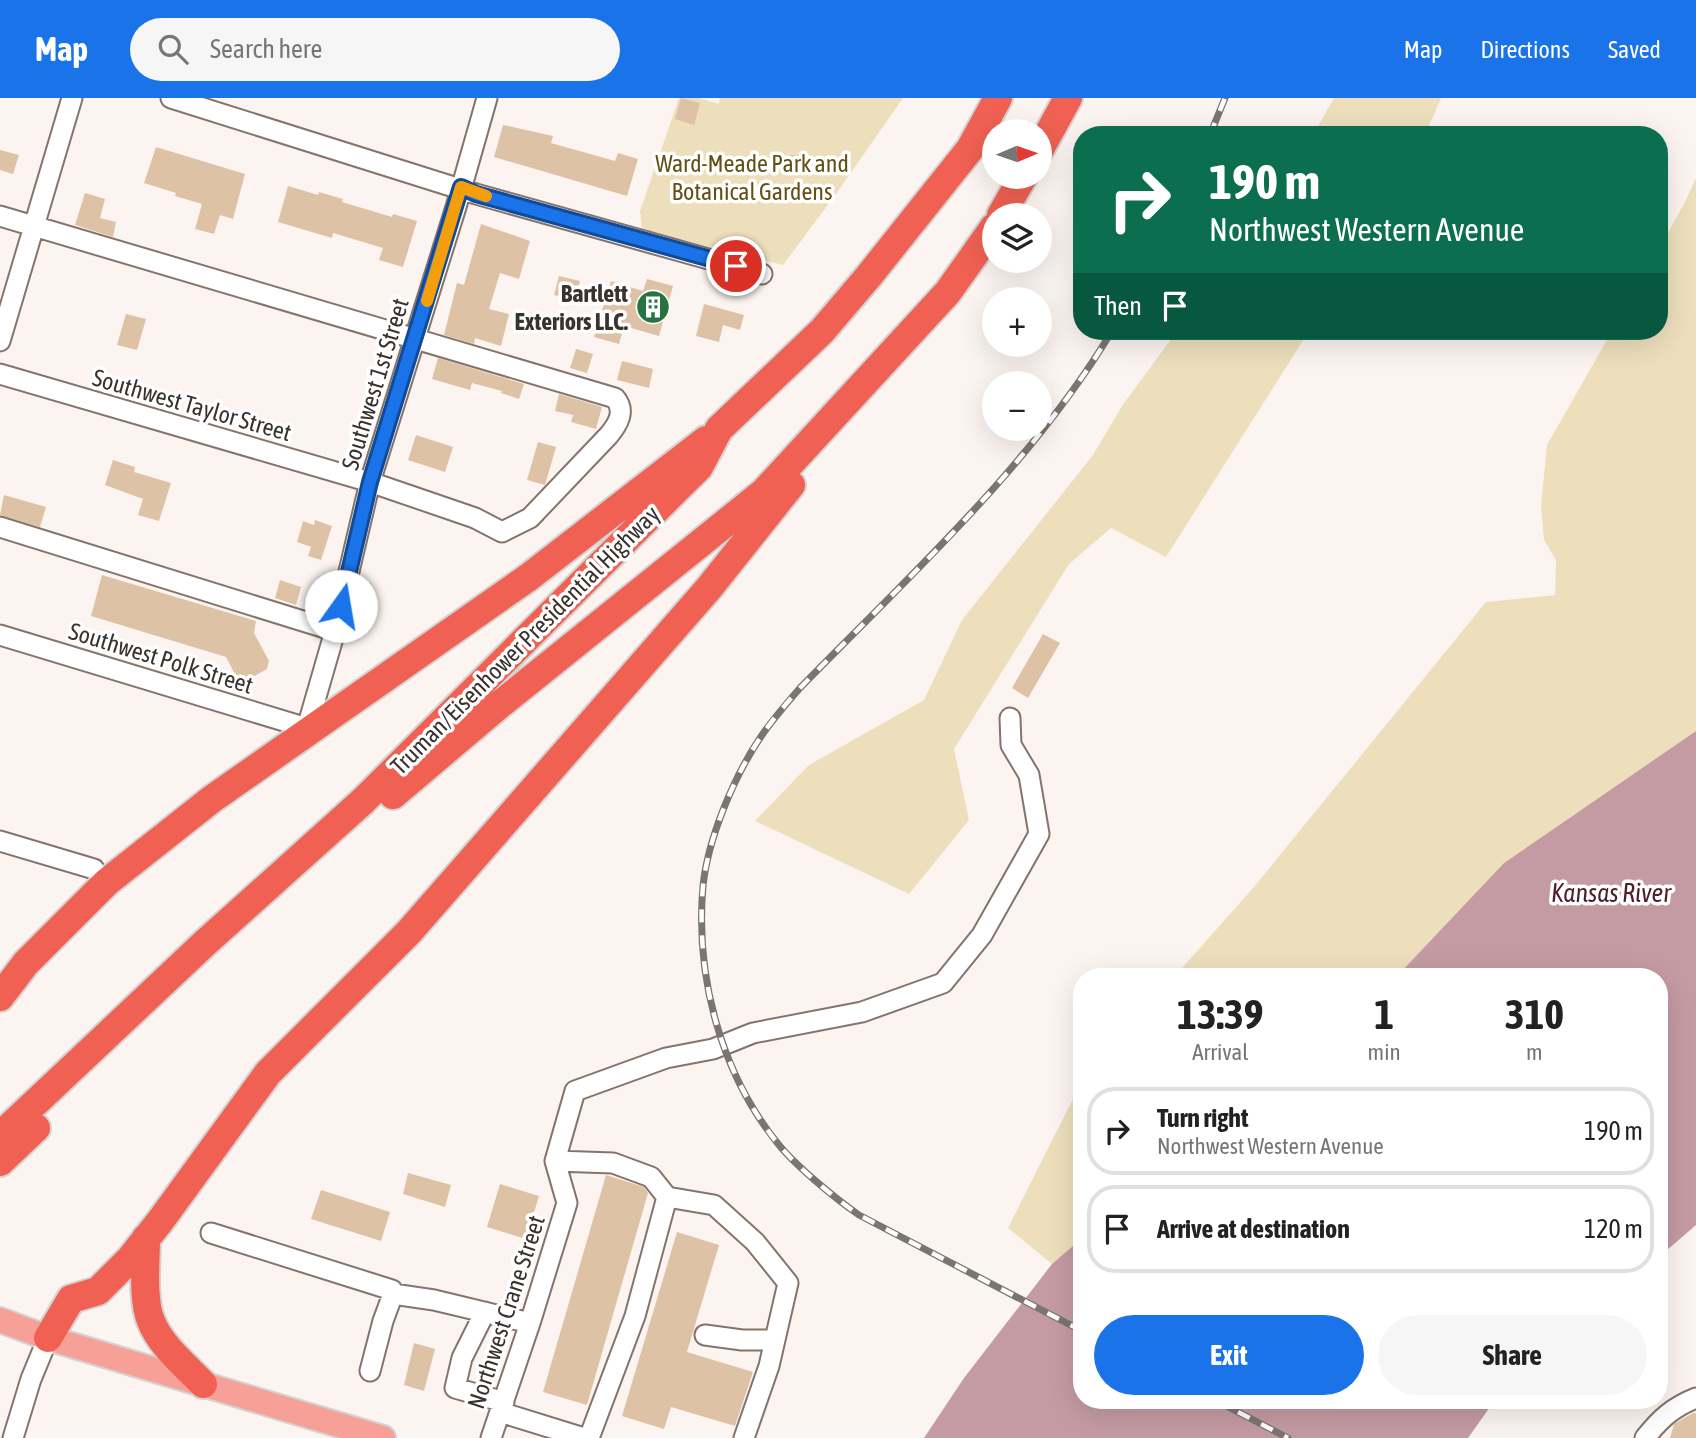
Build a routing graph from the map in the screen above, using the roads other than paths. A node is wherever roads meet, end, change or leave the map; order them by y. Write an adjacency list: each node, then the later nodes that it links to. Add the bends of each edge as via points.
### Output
1 (72, 98): 9 (street)
2 (171, 98): 7 (street)
3 (487, 98): 7 (street, Southwest 1st Street)
4 (998, 98): 16 (highway, Truman/Eisenhower Presidential Highway, via 970,149 868,277 822,331)
5 (1068, 98): 6 (highway)
6 (1052, 127)
7 (461, 187): 11 (street); 12 (street, Southwest 1st Street)
8 (0, 216): 9 (street)
9 (35, 226): 12 (street); 13 (street)
10 (982, 245): 14 (highway, Truman/Eisenhower Presidential Highway)
11 (762, 274)
12 (415, 340): 17 (street, Southwest 1st Street); 17 (street, Southwest Taylor Street, via 615,398 620,404 619,421 530,517 502,532 475,518)
13 (0, 341)
14 (903, 343): 23 (highway, Truman/Eisenhower Presidential Highway, via 764,492); 32 (highway, via 709,588 428,912 268,1073)
15 (0, 374): 17 (street, Southwest Taylor Street)
16 (719, 429): 23 (highway, Truman/Eisenhower Presidential Highway, via 699,467); 26 (highway, via 529,577 212,799 128,865 26,963)
17 (370, 482): 19 (street, Southwest 1st Street)
18 (0, 527): 19 (street)
19 (335, 631): 22 (street, Southwest 1st Street)
20 (0, 635): 22 (street, Southwest Polk Street)
21 (1010, 718): 29 (street, via 1011,745 1029,775 1039,834 982,935 943,983 862,1012 753,1033 713,1049 666,1058 575,1091)
22 (307, 728)
23 (368, 806): 27 (highway, Truman/Eisenhower Presidential Highway, via 253,898); 28 (highway, Truman/Eisenhower Presidential Highway)
24 (0, 841): 25 (street)
25 (94, 869)
26 (0, 997)
27 (0, 1136)
28 (0, 1161)
29 (555, 1161): 30 (street, via 613,1163 651,1177); 36 (street, Northwest Crane Street, via 567,1203)
30 (667, 1197): 39 (street, via 714,1205 755,1242 788,1283); 47 (street, via 635,1316)
31 (211, 1233): 33 (street)
32 (146, 1238): 38 (highway, via 98,1291 71,1299); 41 (highway, via 150,1320 166,1345)
33 (393, 1294): 34 (street); 40 (street)
34 (485, 1312): 36 (street); 43 (street, via 462,1358 455,1388)
35 (0, 1320): 38 (main road)
36 (530, 1323): 43 (street, Northwest Crane Street)
37 (705, 1335): 39 (street)
38 (48, 1338): 41 (main road); 44 (street)
39 (775, 1340): 48 (street)
40 (370, 1371)
41 (203, 1384): 45 (main road)
42 (1696, 1398): 49 (street, via 1660,1419)
43 (502, 1407): 46 (street, Northwest Crane Street); 47 (street)
44 (13, 1438)
45 (383, 1438)
46 (491, 1438)
47 (587, 1438)
48 (744, 1438)
49 (1645, 1438)

